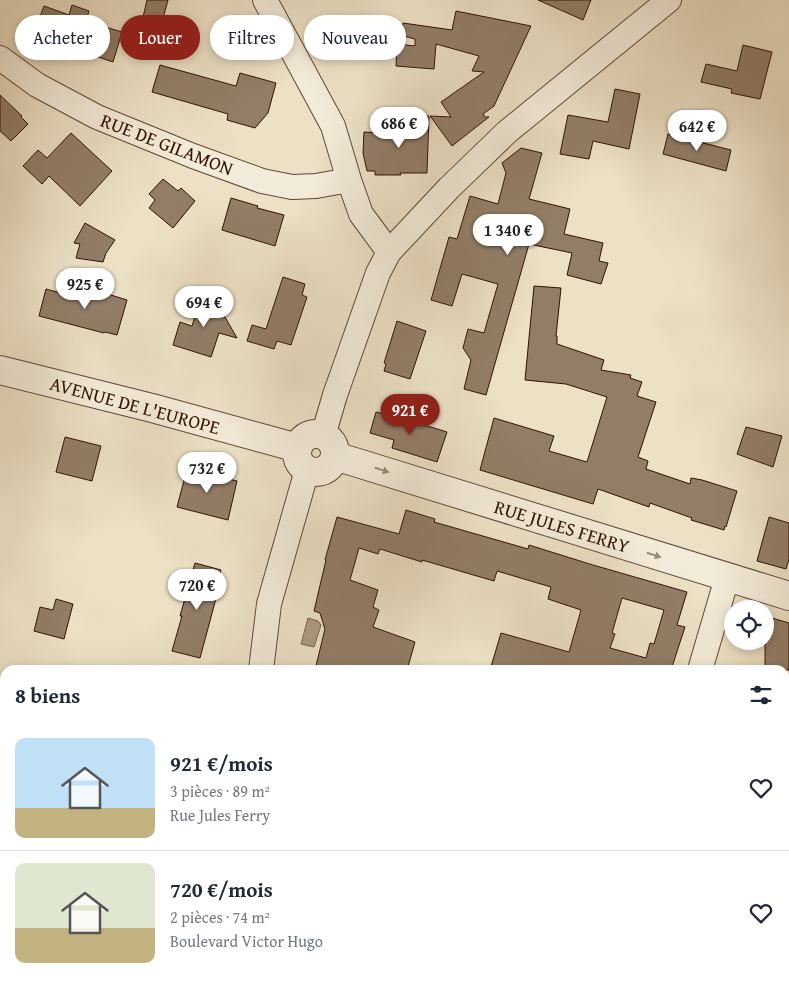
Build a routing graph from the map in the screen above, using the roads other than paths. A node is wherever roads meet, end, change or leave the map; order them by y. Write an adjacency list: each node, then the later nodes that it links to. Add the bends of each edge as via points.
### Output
1 (265, 0): 4 (street, via 333,126)
2 (670, 0): 5 (street, via 507,132)
3 (0, 58): 4 (street, RUE DE GILAMON, via 37,86 97,117 253,178 292,187)
4 (349, 180): 5 (street, via 361,214)
5 (389, 252): 7 (street, via 378,273 335,395)
6 (0, 370): 8 (street, AVENUE DE L'EUROPE, via 152,408)
7 (329, 446): 8 (street, via 330,467 325,470 313,472); 9 (street, RUE JULES FERRY, one-way to 9)
8 (303, 459): 11 (street, via 269,604)
9 (728, 578): 10 (street, RUE JULES FERRY); 12 (street)
10 (789, 596)
11 (262, 665)
12 (702, 665)

